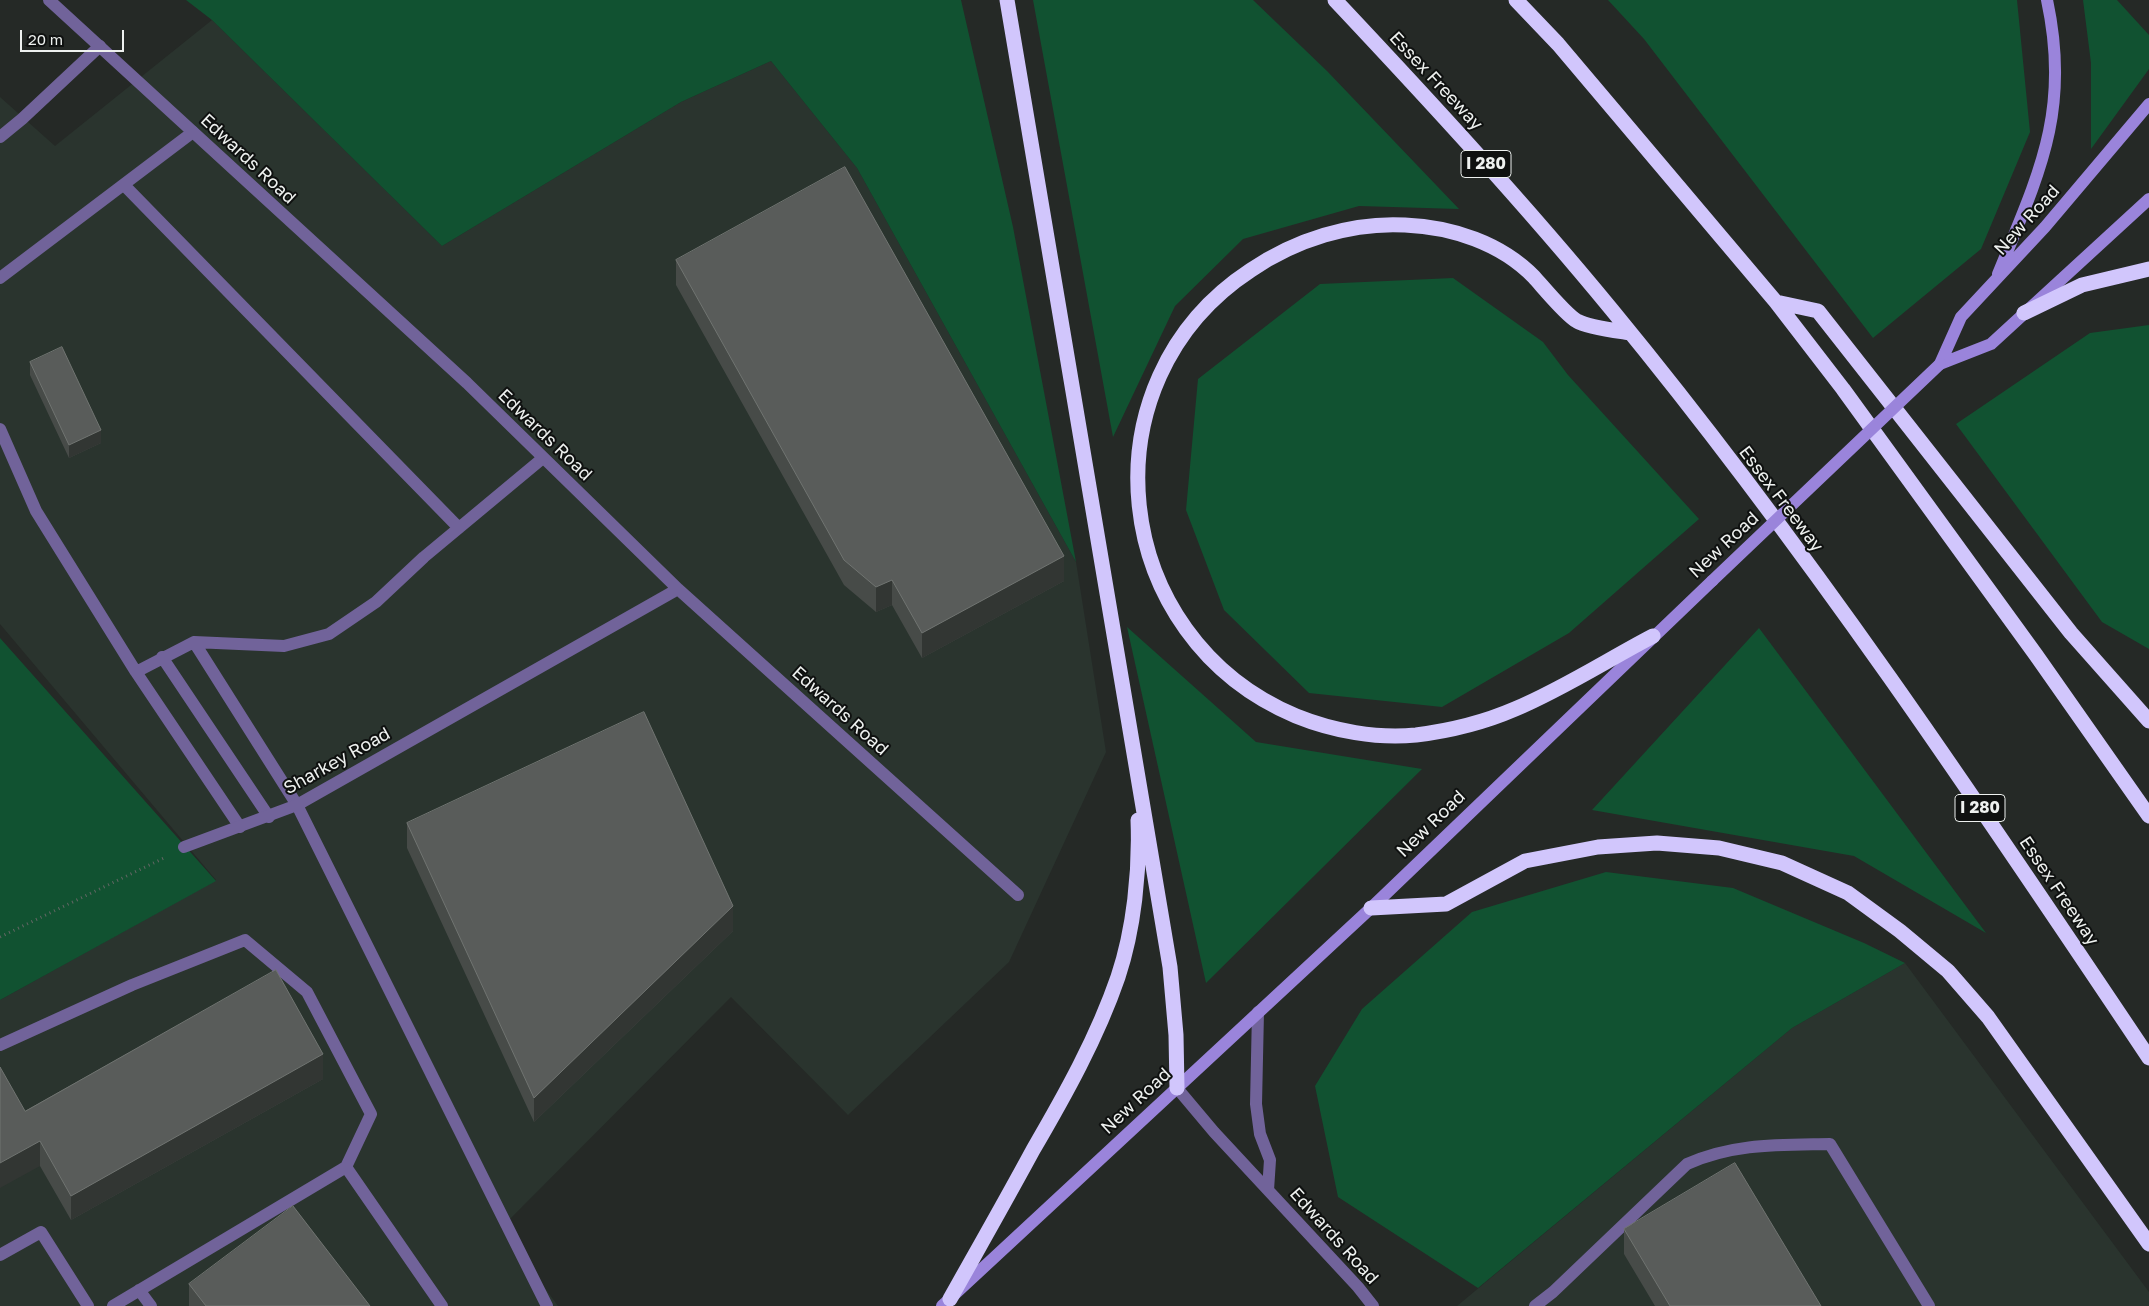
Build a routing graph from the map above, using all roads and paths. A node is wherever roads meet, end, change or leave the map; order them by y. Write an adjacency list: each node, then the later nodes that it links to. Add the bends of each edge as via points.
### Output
1 (49, 0): 6 (street, Edwards Road)
2 (1007, 0): 28 (highway)
3 (1335, 0): 17 (highway, Essex Freeway / I 280, via 1474,151)
4 (1516, 0): 15 (highway, via 1558,44)
5 (2047, 0): 14 (main road, via 2056,65 2051,132 2038,176)
6 (100, 46): 8 (street, Edwards Road); 9 (street)
7 (2149, 104): 14 (main road, New Road)
8 (193, 132): 10 (street); 20 (street, Edwards Road)
9 (0, 137)
10 (124, 185): 13 (street); 21 (street)
11 (2149, 199): 16 (main road, New Road)
12 (2149, 269): 16 (highway, via 2082,285)
13 (0, 278)
14 (1995, 281): 18 (main road, New Road, via 1962,317)
15 (1776, 302): 27 (highway, via 1818,311 2071,633); 30 (highway, via 1901,467)
16 (2024, 313): 18 (main road, New Road, via 1991,344)
17 (1630, 333): 23 (highway, via 1577,321 1528,270 1487,244 1450,230 1402,224 1316,237 1271,256 1227,285 1198,315 1174,348 1157,382 1144,421 1137,473 1140,525 1151,565 1174,613 1206,653 1236,682 1272,705 1320,725 1361,733 1414,735 1456,727 1514,710); 39 (highway, Essex Freeway / I 280, via 1805,561 1963,784)
18 (1940, 364): 23 (main road, New Road, bridge)
19 (0, 429): 26 (street, via 36,511)
20 (543, 458): 21 (street); 22 (street, Edwards Road)
21 (459, 528): 24 (street, via 376,602 329,634 284,646)
22 (678, 589): 29 (street, Sharkey Road); 34 (street, Edwards Road)
23 (1653, 636): 35 (main road, New Road)
24 (194, 642): 25 (street); 29 (street)
25 (162, 657): 26 (street); 31 (street)
26 (136, 672): 32 (street)
27 (2149, 722)
28 (1134, 761): 40 (highway, via 1170,967); 46 (highway, via 1138,826 1135,892 1118,976 1091,1042 1058,1107)
29 (297, 805): 31 (street, Sharkey Road); 51 (street)
30 (2149, 816)
31 (269, 817): 32 (street, Sharkey Road)
32 (240, 827): 33 (street, Sharkey Road)
33 (184, 847): 36 (path)
34 (1018, 895)
35 (1371, 908): 37 (main road, New Road); 43 (highway, via 1446,904 1525,861 1598,847 1675,844 1719,848 1782,863 1848,894 1948,971 1988,1017)
36 (0, 937)
37 (1258, 1012): 40 (main road, New Road); 42 (street, Edwards Road, via 1256,1104 1260,1134 1270,1160)
38 (0, 1045): 41 (street, via 132,985 245,940 307,992 371,1114)
39 (2149, 1058)
40 (1177, 1088): 42 (street, Edwards Road); 46 (main road, New Road)
41 (346, 1167): 45 (street); 50 (street)
42 (1268, 1190): 52 (street, Edwards Road)
43 (2149, 1244)
44 (0, 1255): 47 (street, via 41,1232)
45 (139, 1290): 48 (street); 49 (street)
46 (946, 1302)
47 (88, 1306)
48 (113, 1306)
49 (151, 1306)
50 (442, 1306)
51 (547, 1306)
52 (1373, 1306)
53 (1535, 1306): 54 (street, via 1687,1164 1736,1147 1830,1144)
54 (1930, 1306)

